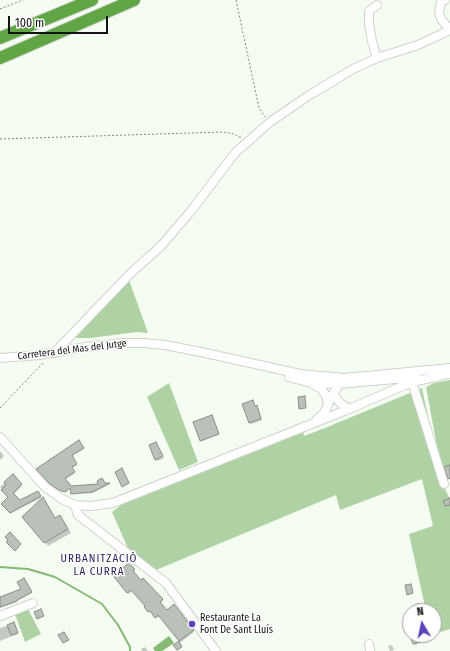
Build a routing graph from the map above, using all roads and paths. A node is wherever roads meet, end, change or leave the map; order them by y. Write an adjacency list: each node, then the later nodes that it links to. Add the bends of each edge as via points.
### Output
1 (24, 0): 9 (path)
2 (78, 0): 11 (highway)
3 (92, 0): 12 (highway)
4 (126, 0): 13 (highway)
5 (134, 0): 14 (highway)
6 (236, 0): 16 (path, via 259,108)
7 (445, 0): 10 (street, via 441,2 439,12)
8 (377, 6): 15 (street, via 369,11 372,41)
9 (0, 9)
10 (450, 30): 15 (street, via 418,45)
11 (0, 33)
12 (0, 38)
13 (0, 53)
14 (0, 58)
15 (377, 58): 16 (street, via 337,77)
16 (270, 122): 18 (street)
17 (0, 139): 18 (path, via 223,132 240,136)
18 (247, 142): 19 (street, via 162,246 131,273)
19 (54, 353): 20 (street, Carretera del Mas del Jutge, via 85,347 144,343); 21 (street, Carretera del Mas del Jutge); 30 (path)
20 (216, 355): 25 (street); 27 (street)
21 (0, 358)
22 (450, 367): 23 (street)
23 (439, 372): 24 (street); 25 (street); 26 (street)
24 (450, 374)
25 (342, 381): 27 (street); 28 (street)
26 (412, 382): 31 (street); 34 (street)
27 (311, 383): 29 (street, via 321,389 328,402)
28 (333, 394): 29 (street); 31 (street)
29 (327, 407): 32 (street, via 321,416)
30 (0, 408)
31 (349, 409): 32 (street)
32 (307, 426): 35 (street, via 113,503 91,506)
33 (0, 437): 35 (street, via 45,487 62,499)
34 (444, 484)
35 (75, 504): 38 (street, via 78,515 166,583)
36 (33, 603): 37 (street)
37 (0, 616)
38 (216, 651)

